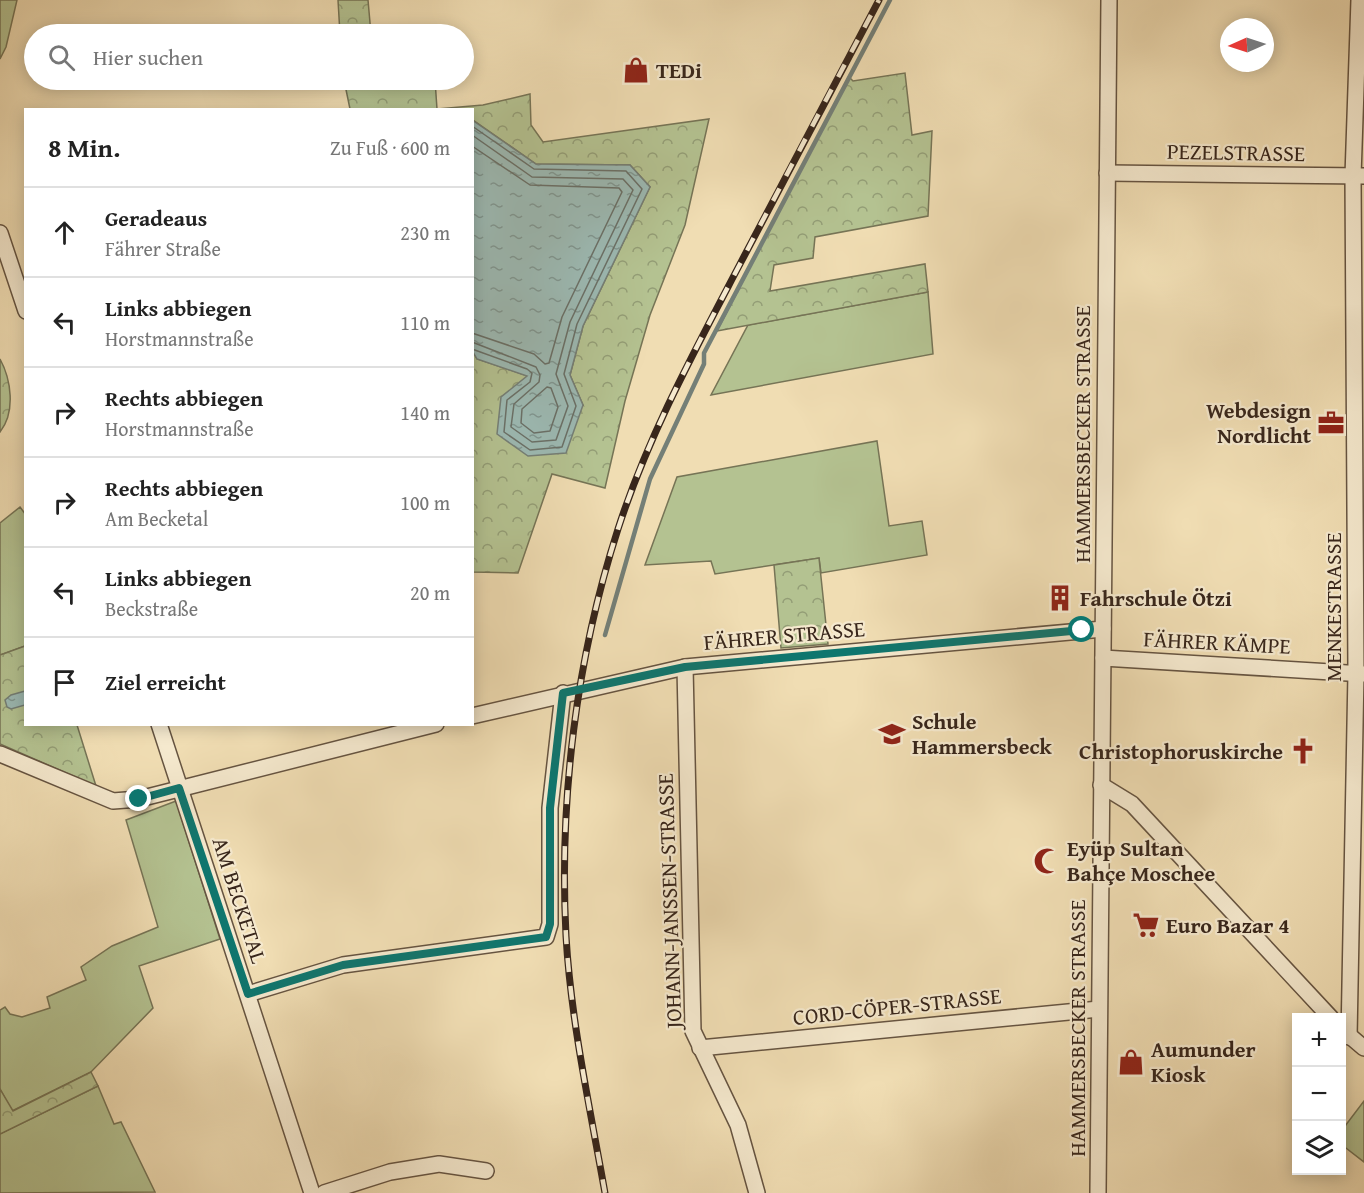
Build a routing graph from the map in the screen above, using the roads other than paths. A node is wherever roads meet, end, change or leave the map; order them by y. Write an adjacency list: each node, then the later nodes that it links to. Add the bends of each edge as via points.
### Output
1 (1109, 0): 3 (street, HAMMERSBECKER STRASSE)
2 (1359, 0): 4 (street, MENKESTRASSE)
3 (1107, 172): 4 (street, PEZELSTRASSE); 7 (street, HAMMERSBECKER STRASSE)
4 (1358, 176): 10 (street, MENKESTRASSE)
5 (0, 233): 6 (street)
6 (24, 305)
7 (1103, 629): 8 (street, HAMMERSBECKER STRASSE); 9 (street, FÄHRER STRASSE)
8 (1103, 658): 10 (street, FÄHRER KÄMPE); 16 (street, HAMMERSBECKER STRASSE)
9 (685, 667): 11 (street, FÄHRER STRASSE); 24 (street, JOHANN-JANSSEN-STRASSE, via 693,1031)
10 (1360, 674): 18 (street, MENKESTRASSE)
11 (563, 693): 12 (street, FÄHRER STRASSE); 19 (street, via 550,808 550,924 546,937 343,965)
12 (474, 715)
13 (160, 726): 17 (street, AM BECKETAL)
14 (428, 726): 17 (street)
15 (0, 754): 17 (street, via 113,801 139,799)
16 (1101, 785): 20 (street, HAMMERSBECKER STRASSE); 21 (street, via 1132,804)
17 (179, 788): 19 (street, AM BECKETAL)
18 (1358, 937): 22 (street, MENKESTRASSE)
19 (248, 994): 27 (street, AM BECKETAL)
20 (1099, 1009): 24 (street, CORD-CÖPER-STRASSE); 30 (street, HAMMERSBECKER STRASSE)
21 (1327, 1013)
22 (1346, 1026)
23 (1346, 1034): 25 (street)
24 (700, 1048): 29 (street, JOHANN-JANSSEN-STRASSE, via 738,1125)
25 (1364, 1048)
26 (486, 1171): 28 (street, via 439,1164 390,1172)
27 (312, 1193)
28 (324, 1193)
29 (757, 1193)
30 (1098, 1193)

